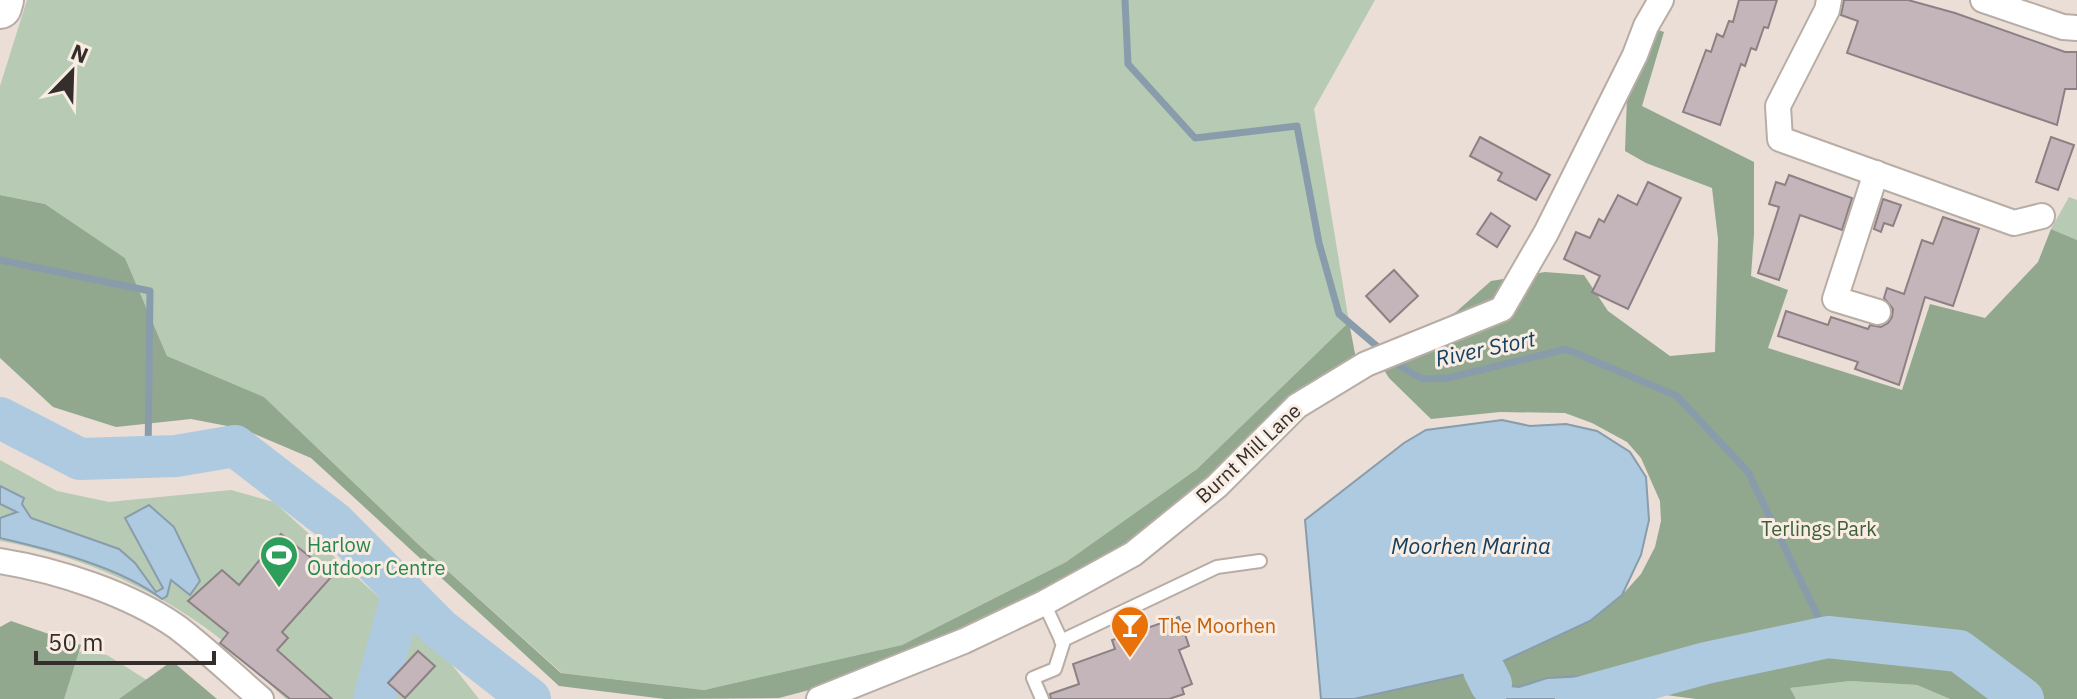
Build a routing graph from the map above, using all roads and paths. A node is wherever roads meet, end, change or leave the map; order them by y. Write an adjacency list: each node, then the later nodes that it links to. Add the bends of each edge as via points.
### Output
1 (2, 0): 5 (highway)
2 (1661, 0): 12 (street, Burnt Mill Lane, via 1546,233 1502,309 1366,364 1297,406 1217,486 1133,554)
3 (1829, 0): 7 (street, via 1778,106 1780,139)
4 (1983, 0): 6 (street)
5 (0, 7)
6 (2077, 28)
7 (1876, 173): 8 (street, via 2014,223); 9 (street, via 1835,299)
8 (2042, 216)
9 (1878, 312)
10 (0, 561): 14 (street, via 72,577 146,609 176,627)
11 (1260, 561): 13 (lane, via 1217,567)
12 (1044, 603): 13 (lane); 15 (street, Burnt Mill Lane)
13 (1061, 641): 16 (lane, via 1055,669 1033,678)
14 (261, 699)
15 (819, 699)
16 (1042, 699)

